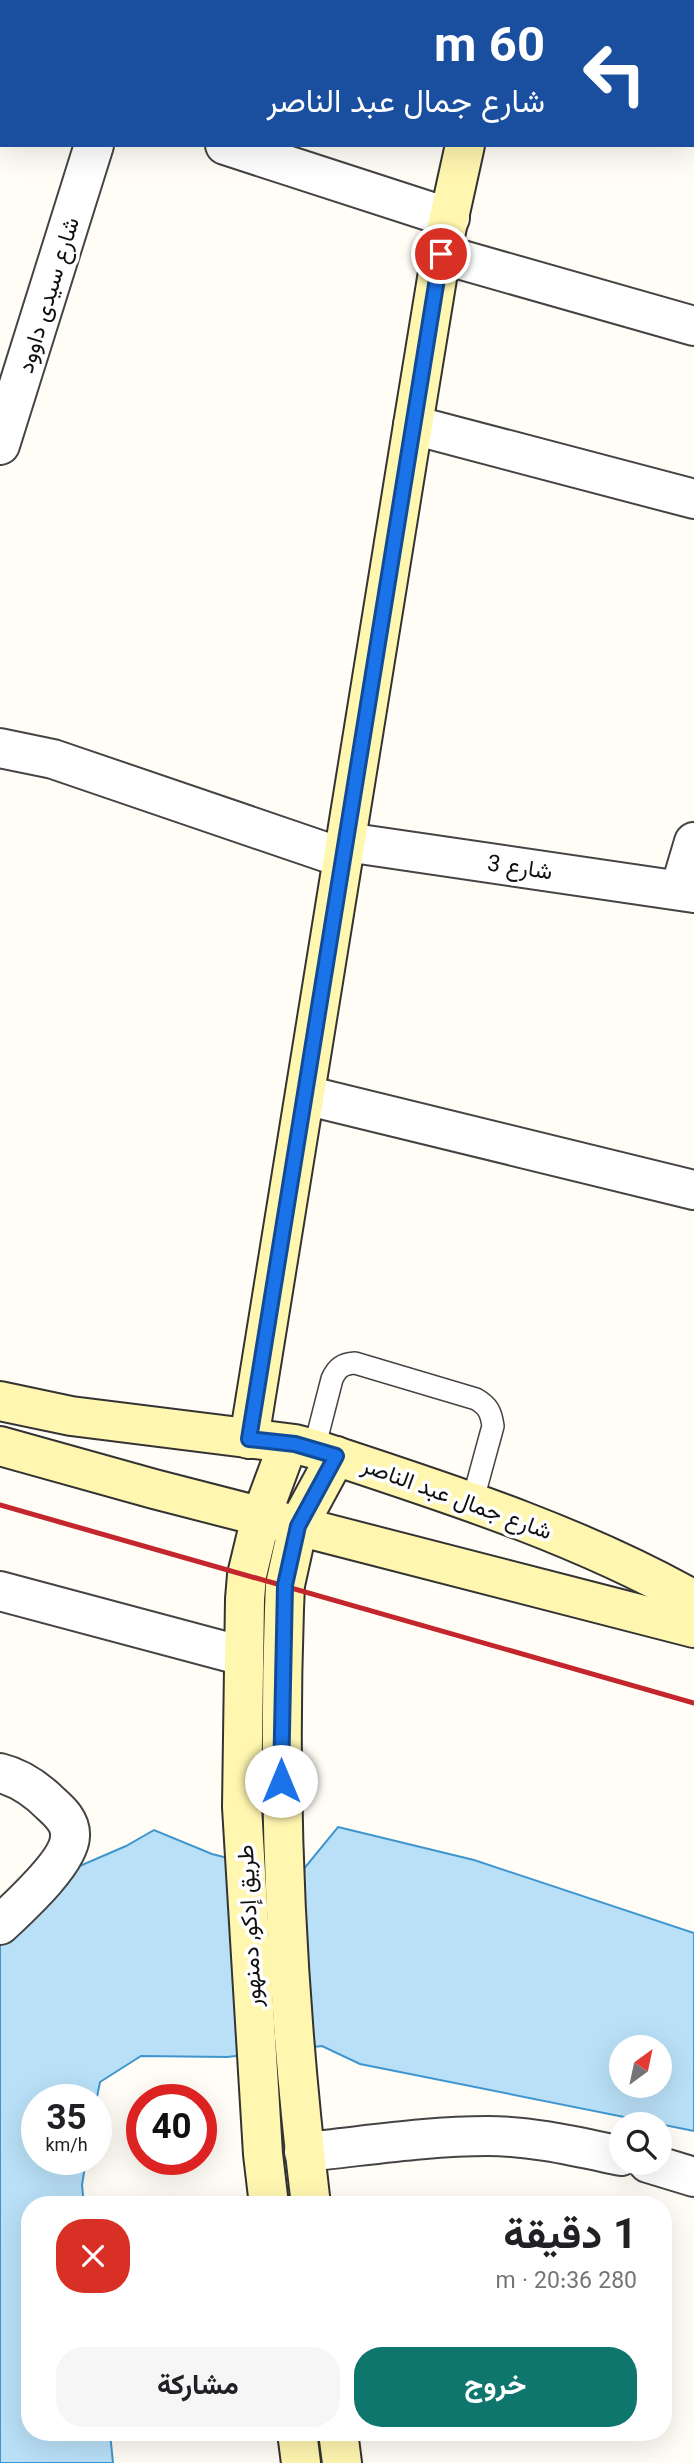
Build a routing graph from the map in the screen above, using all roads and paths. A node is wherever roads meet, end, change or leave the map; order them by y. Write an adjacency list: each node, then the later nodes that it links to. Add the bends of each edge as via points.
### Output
1 (93, 147): 7 (street, شارع سيدى داوود)
2 (231, 147): 4 (street)
3 (465, 147): 4 (street)
4 (450, 218): 5 (street)
5 (441, 254): 6 (street); 8 (street)
6 (693, 323)
7 (15, 346): 9 (street, شارع سيدى داوود)
8 (413, 425): 10 (street); 13 (street)
9 (0, 445)
10 (694, 499)
11 (0, 748): 13 (street, شارع 3, via 52,759)
12 (694, 842): 14 (street)
13 (345, 850): 14 (street, شارع 3); 15 (street)
14 (687, 891)
15 (305, 1095): 16 (street); 18 (street)
16 (694, 1190)
17 (0, 1401): 18 (street, شارع جمال عبد الناصر, via 71,1416)
18 (249, 1439): 20 (street, شارع جمال عبد الناصر)
19 (0, 1446): 22 (street)
20 (313, 1450): 21 (street, شارع جمال عبد الناصر); 21 (lane, via 332,1379 345,1363 476,1399 486,1404 493,1426); 22 (street, طريق إدكو, دمنهور); 23 (street, طريق إدكو, دمنهور)
21 (472, 1503): 25 (street, شارع جمال عبد الناصر, via 602,1552)
22 (261, 1517): 23 (street); 27 (street, طريق إدكو, دمنهور, via 247,1575)
23 (298, 1526): 26 (street); 30 (street, طريق إدكو, دمنهور, via 285,1585 281,1807)
24 (0, 1591): 27 (street)
25 (694, 1600)
26 (694, 1628)
27 (243, 1656): 34 (street, طريق إدكو, دمنهور, via 242,1807)
28 (0, 1773): 29 (street, via 16,1777 50,1802 67,1821 70,1836 47,1878)
29 (0, 1925)
30 (304, 2152): 31 (street, via 490,2136); 35 (street, طريق إدكو, دمنهور)
31 (609, 2154)
32 (672, 2170): 33 (street)
33 (694, 2177)
34 (268, 2196)
35 (310, 2196)
36 (298, 2441): 38 (street)
37 (339, 2441): 39 (street)
38 (301, 2463)
39 (342, 2463)

